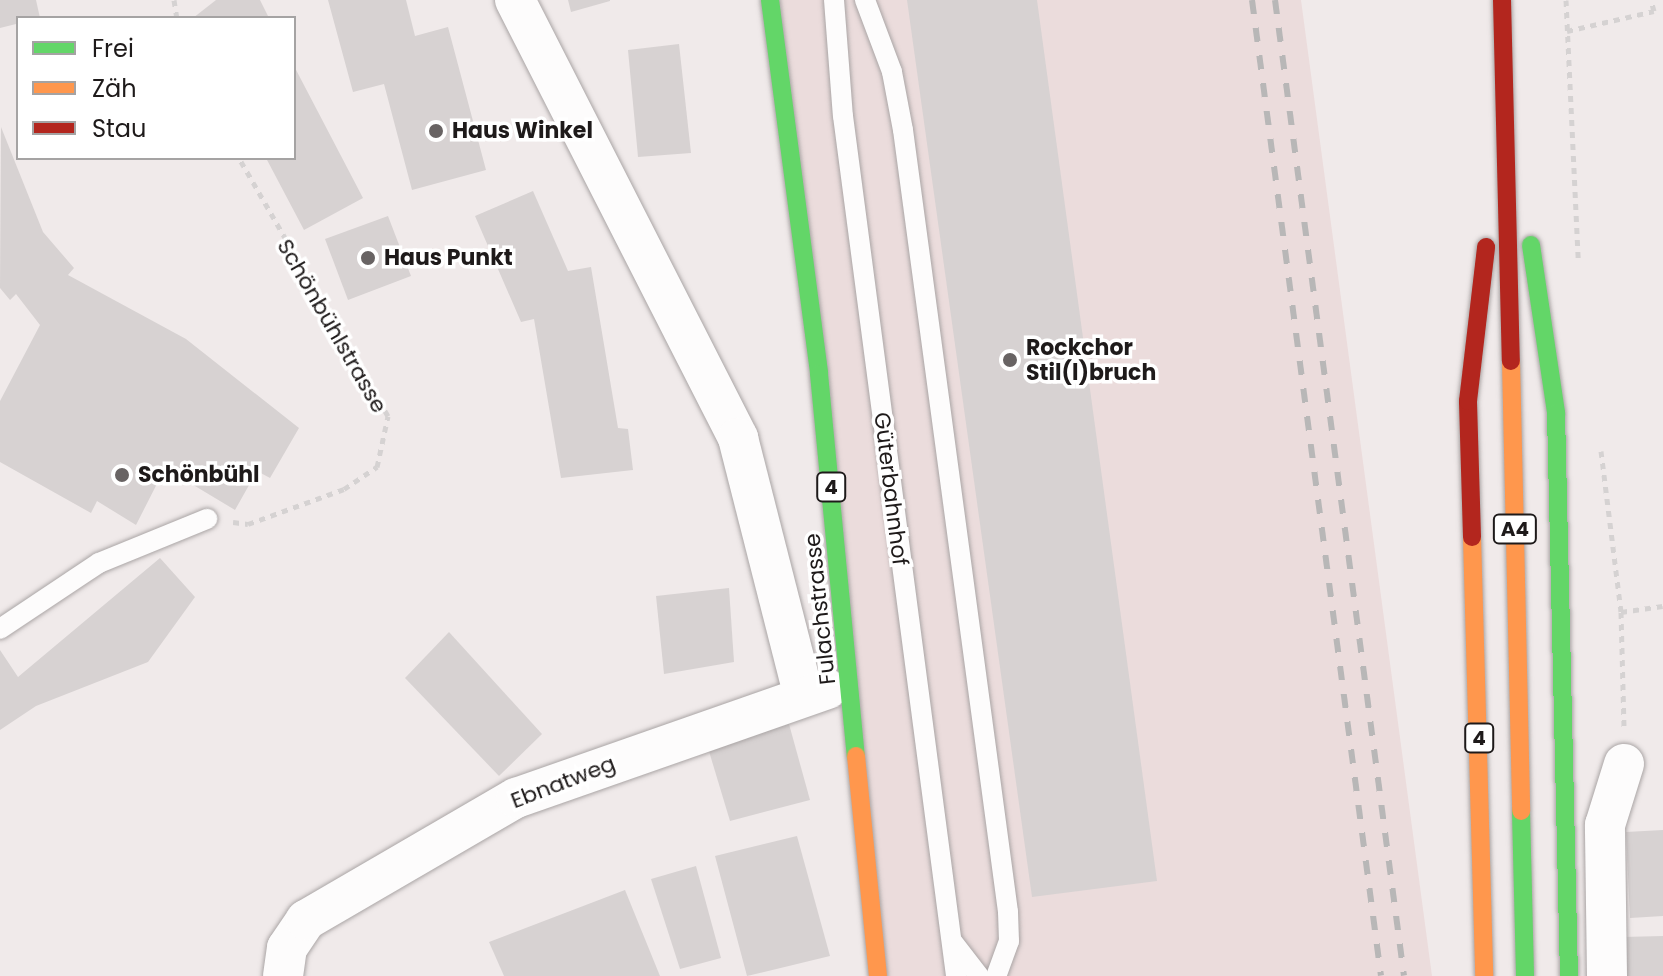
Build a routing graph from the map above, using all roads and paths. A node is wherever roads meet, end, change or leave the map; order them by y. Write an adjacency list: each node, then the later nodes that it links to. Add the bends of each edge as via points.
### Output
1 (515, 0): 15 (street, via 738,438)
2 (770, 0): 14 (main road, Fulachstrasse / 4)
3 (834, 0): 17 (lane, Güterbahnhof)
4 (865, 0): 22 (lane, via 892,72 903,130 1001,865 1009,941)
5 (1502, 0): 8 (main road, A4)
6 (1651, 0): 7 (path, via 1654,11)
7 (1567, 31)
8 (1504, 82): 23 (main road, 4, via 1468,401); 24 (main road, A4); 25 (main road, via 1554,388)
9 (240, 160): 10 (path, Schönbühlstrasse, via 388,416 377,467 344,489 248,524)
10 (207, 519): 13 (lane, via 99,563)
11 (1663, 606): 12 (path)
12 (1621, 612)
13 (0, 629)
14 (852, 685): 15 (street, Ebnatweg); 19 (main road, Fulachstrasse / 4)
15 (803, 693): 18 (street, Ebnatweg, via 516,798 306,920 287,948)
16 (1624, 764): 26 (street, via 1605,825)
17 (948, 934): 20 (lane, Güterbahnhof); 21 (lane)
18 (283, 976)
19 (878, 976)
20 (956, 976)
21 (979, 976)
22 (996, 976)
23 (1484, 976)
24 (1525, 976)
25 (1569, 976)
26 (1607, 976)

